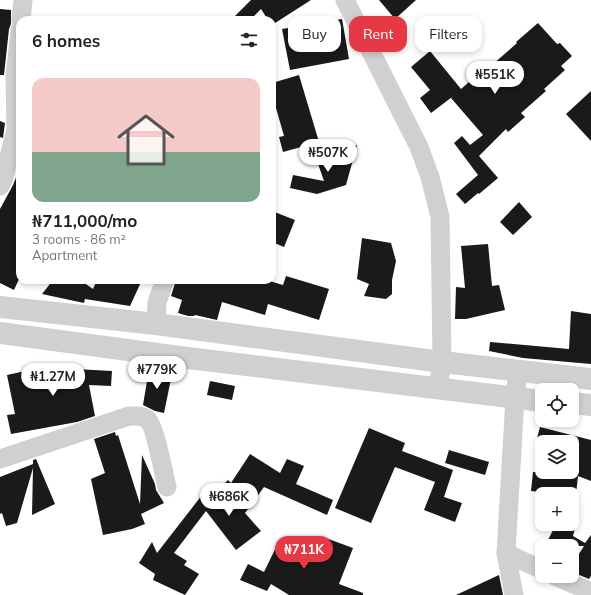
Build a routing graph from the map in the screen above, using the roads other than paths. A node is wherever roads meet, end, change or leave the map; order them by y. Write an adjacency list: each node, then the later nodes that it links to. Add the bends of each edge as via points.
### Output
1 (23, 0): 3 (street)
2 (345, 0): 12 (street, via 419,147 430,176 440,218)
3 (21, 16)
4 (16, 67): 6 (street)
5 (16, 130): 7 (street)
6 (16, 130)
7 (0, 186)
8 (164, 284): 10 (street, via 157,302)
9 (0, 307): 10 (street)
10 (156, 324): 12 (street)
11 (0, 333): 15 (street)
12 (442, 362): 13 (street); 15 (street)
13 (518, 371): 14 (street); 16 (street)
14 (591, 379)
15 (438, 388): 16 (street)
16 (515, 398): 17 (street); 22 (street)
17 (535, 400)
18 (579, 404): 19 (street)
19 (591, 405)
20 (0, 459): 21 (street, via 129,416 143,416 149,420 154,433)
21 (167, 488)
22 (506, 554): 23 (street); 26 (street)
23 (535, 567)
24 (571, 583): 25 (street)
25 (591, 592)
26 (514, 595)

